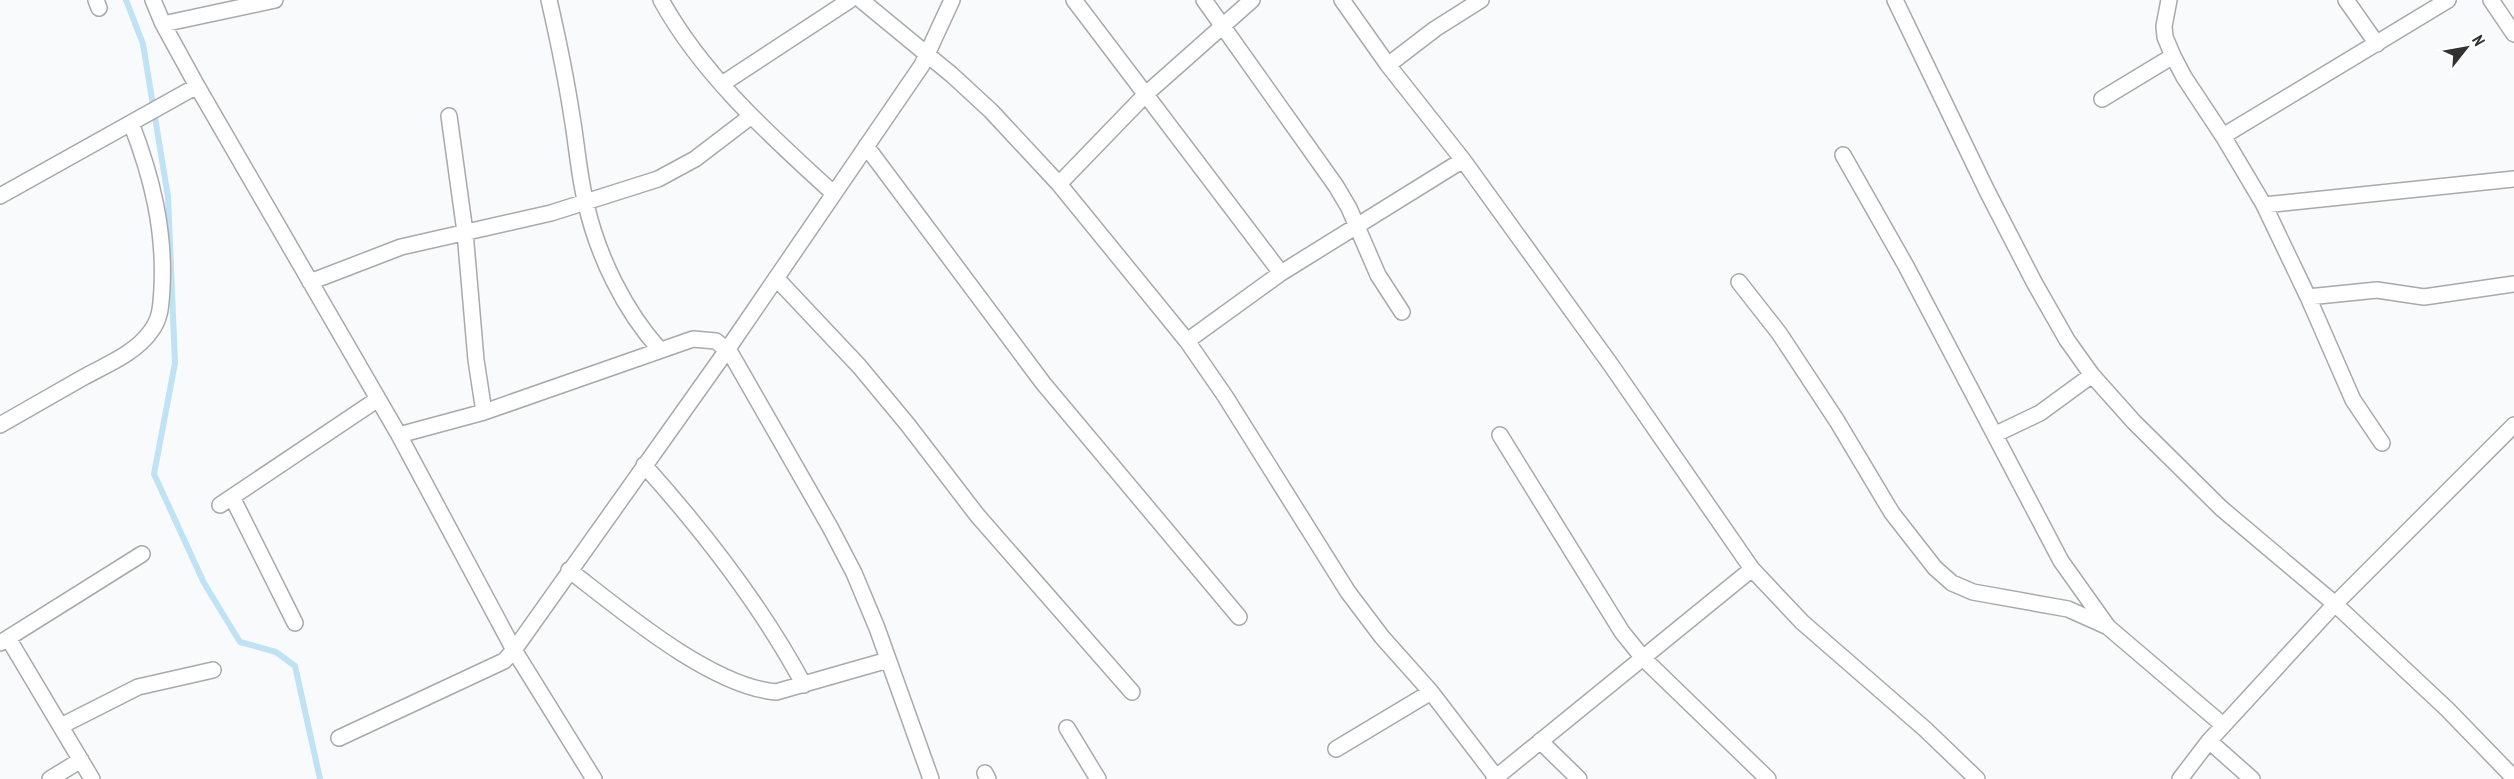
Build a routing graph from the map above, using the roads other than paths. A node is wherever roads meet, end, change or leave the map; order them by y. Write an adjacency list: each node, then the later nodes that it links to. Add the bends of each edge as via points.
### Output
1 (153, 0): 18 (street)
2 (275, 0): 18 (street)
3 (549, 0): 40 (street)
4 (661, 0): 25 (street, via 674,24)
5 (850, 0): 25 (street)
6 (861, 0): 22 (street)
7 (952, 0): 22 (street)
8 (1074, 0): 27 (street)
9 (1204, 0): 19 (street)
10 (1252, 0): 19 (street)
11 (1342, 0): 24 (street)
12 (1481, 0): 24 (street)
13 (1895, 0): 54 (street, via 2034,282)
14 (2169, 0): 23 (street, via 2164,26)
15 (2346, 0): 21 (street)
16 (2448, 0): 21 (street)
17 (2491, 0): 20 (street)
18 (163, 24): 26 (street)
19 (1222, 27): 27 (street); 42 (street, via 1336,186)
20 (2514, 34)
21 (2377, 44): 32 (street)
22 (926, 56): 33 (street); 37 (street, via 991,111)
23 (2173, 56): 28 (street); 32 (street)
24 (1388, 65): 35 (street)
25 (722, 84): 30 (street)
26 (197, 86): 31 (street); 46 (street)
27 (1146, 94): 37 (street); 44 (street)
28 (2102, 99)
29 (449, 116): 43 (street)
30 (750, 117): 38 (street); 40 (street, via 695,159 658,179)
31 (132, 123): 39 (street); 57 (street, via 157,204 163,263 160,316 152,331 128,353)
32 (2223, 135): 41 (street)
33 (866, 146): 38 (street); 68 (street, via 1043,383)
34 (1843, 155): 58 (street)
35 (1463, 160): 42 (street); 65 (street)
36 (2514, 179): 41 (street)
37 (1059, 184): 51 (street)
38 (833, 193): 45 (street)
39 (0, 196)
40 (585, 202): 43 (street); 52 (street, via 604,260 635,317)
41 (2264, 205): 49 (street)
42 (1358, 226): 44 (street); 50 (street, via 1378,275)
43 (465, 232): 46 (street, via 401,247); 56 (street)
44 (1281, 273): 51 (street)
45 (776, 278): 53 (street); 77 (street, via 859,366 977,515)
46 (310, 282): 55 (street)
47 (1739, 282): 70 (street, via 1779,333 1892,513 1935,568 1952,583 1973,592 2068,609)
48 (2514, 284): 49 (street, via 2424,297 2377,290)
49 (2308, 297): 62 (street, via 2353,400)
50 (1402, 312)
51 (1186, 341): 78 (street, via 1348,592)
52 (660, 350): 53 (street, via 693,339 716,341); 56 (street)
53 (727, 350): 63 (street); 74 (street, via 854,573)
54 (2092, 375): 58 (street, via 2040,413); 67 (street, via 2221,508)
55 (378, 399): 60 (street); 69 (street, via 226,501)
56 (484, 412): 60 (street)
57 (0, 425)
58 (1996, 434): 70 (street, via 2061,561)
59 (2511, 434): 67 (street)
60 (399, 435): 72 (street)
61 (1500, 435): 73 (street, via 1616,623)
62 (2382, 443)
63 (644, 465): 66 (street); 76 (street, via 723,558)
64 (142, 554): 71 (street)
65 (1752, 569): 73 (street); 96 (street, via 1802,622)
66 (569, 570): 72 (street); 76 (street, via 639,624 698,662 744,685 776,692)
67 (2335, 604): 79 (street); 88 (street)
68 (1239, 617)
69 (295, 623)
70 (2108, 627): 79 (street)
71 (4, 641): 80 (street)
72 (514, 650): 82 (street, via 504,660); 91 (street)
73 (1643, 658): 83 (street); 95 (street)
74 (888, 660): 76 (street); 92 (street)
75 (213, 670): 80 (street, via 138,687)
76 (804, 685)
77 (1132, 692)
78 (1431, 692): 85 (street); 87 (street)
79 (2223, 725): 84 (street)
80 (61, 726): 86 (street)
81 (1067, 728): 93 (street)
82 (339, 738)
83 (1540, 741): 87 (street); 94 (street)
84 (2208, 741): 97 (street); 98 (street)
85 (1336, 749)
86 (81, 760): 89 (street); 90 (street)
87 (1495, 778)
88 (2514, 778)
89 (50, 779)
90 (92, 779)
91 (594, 779)
92 (931, 779)
93 (1098, 779)
94 (1579, 779)
95 (1768, 779)
96 (1977, 779)
97 (2180, 779)
98 (2252, 779)

